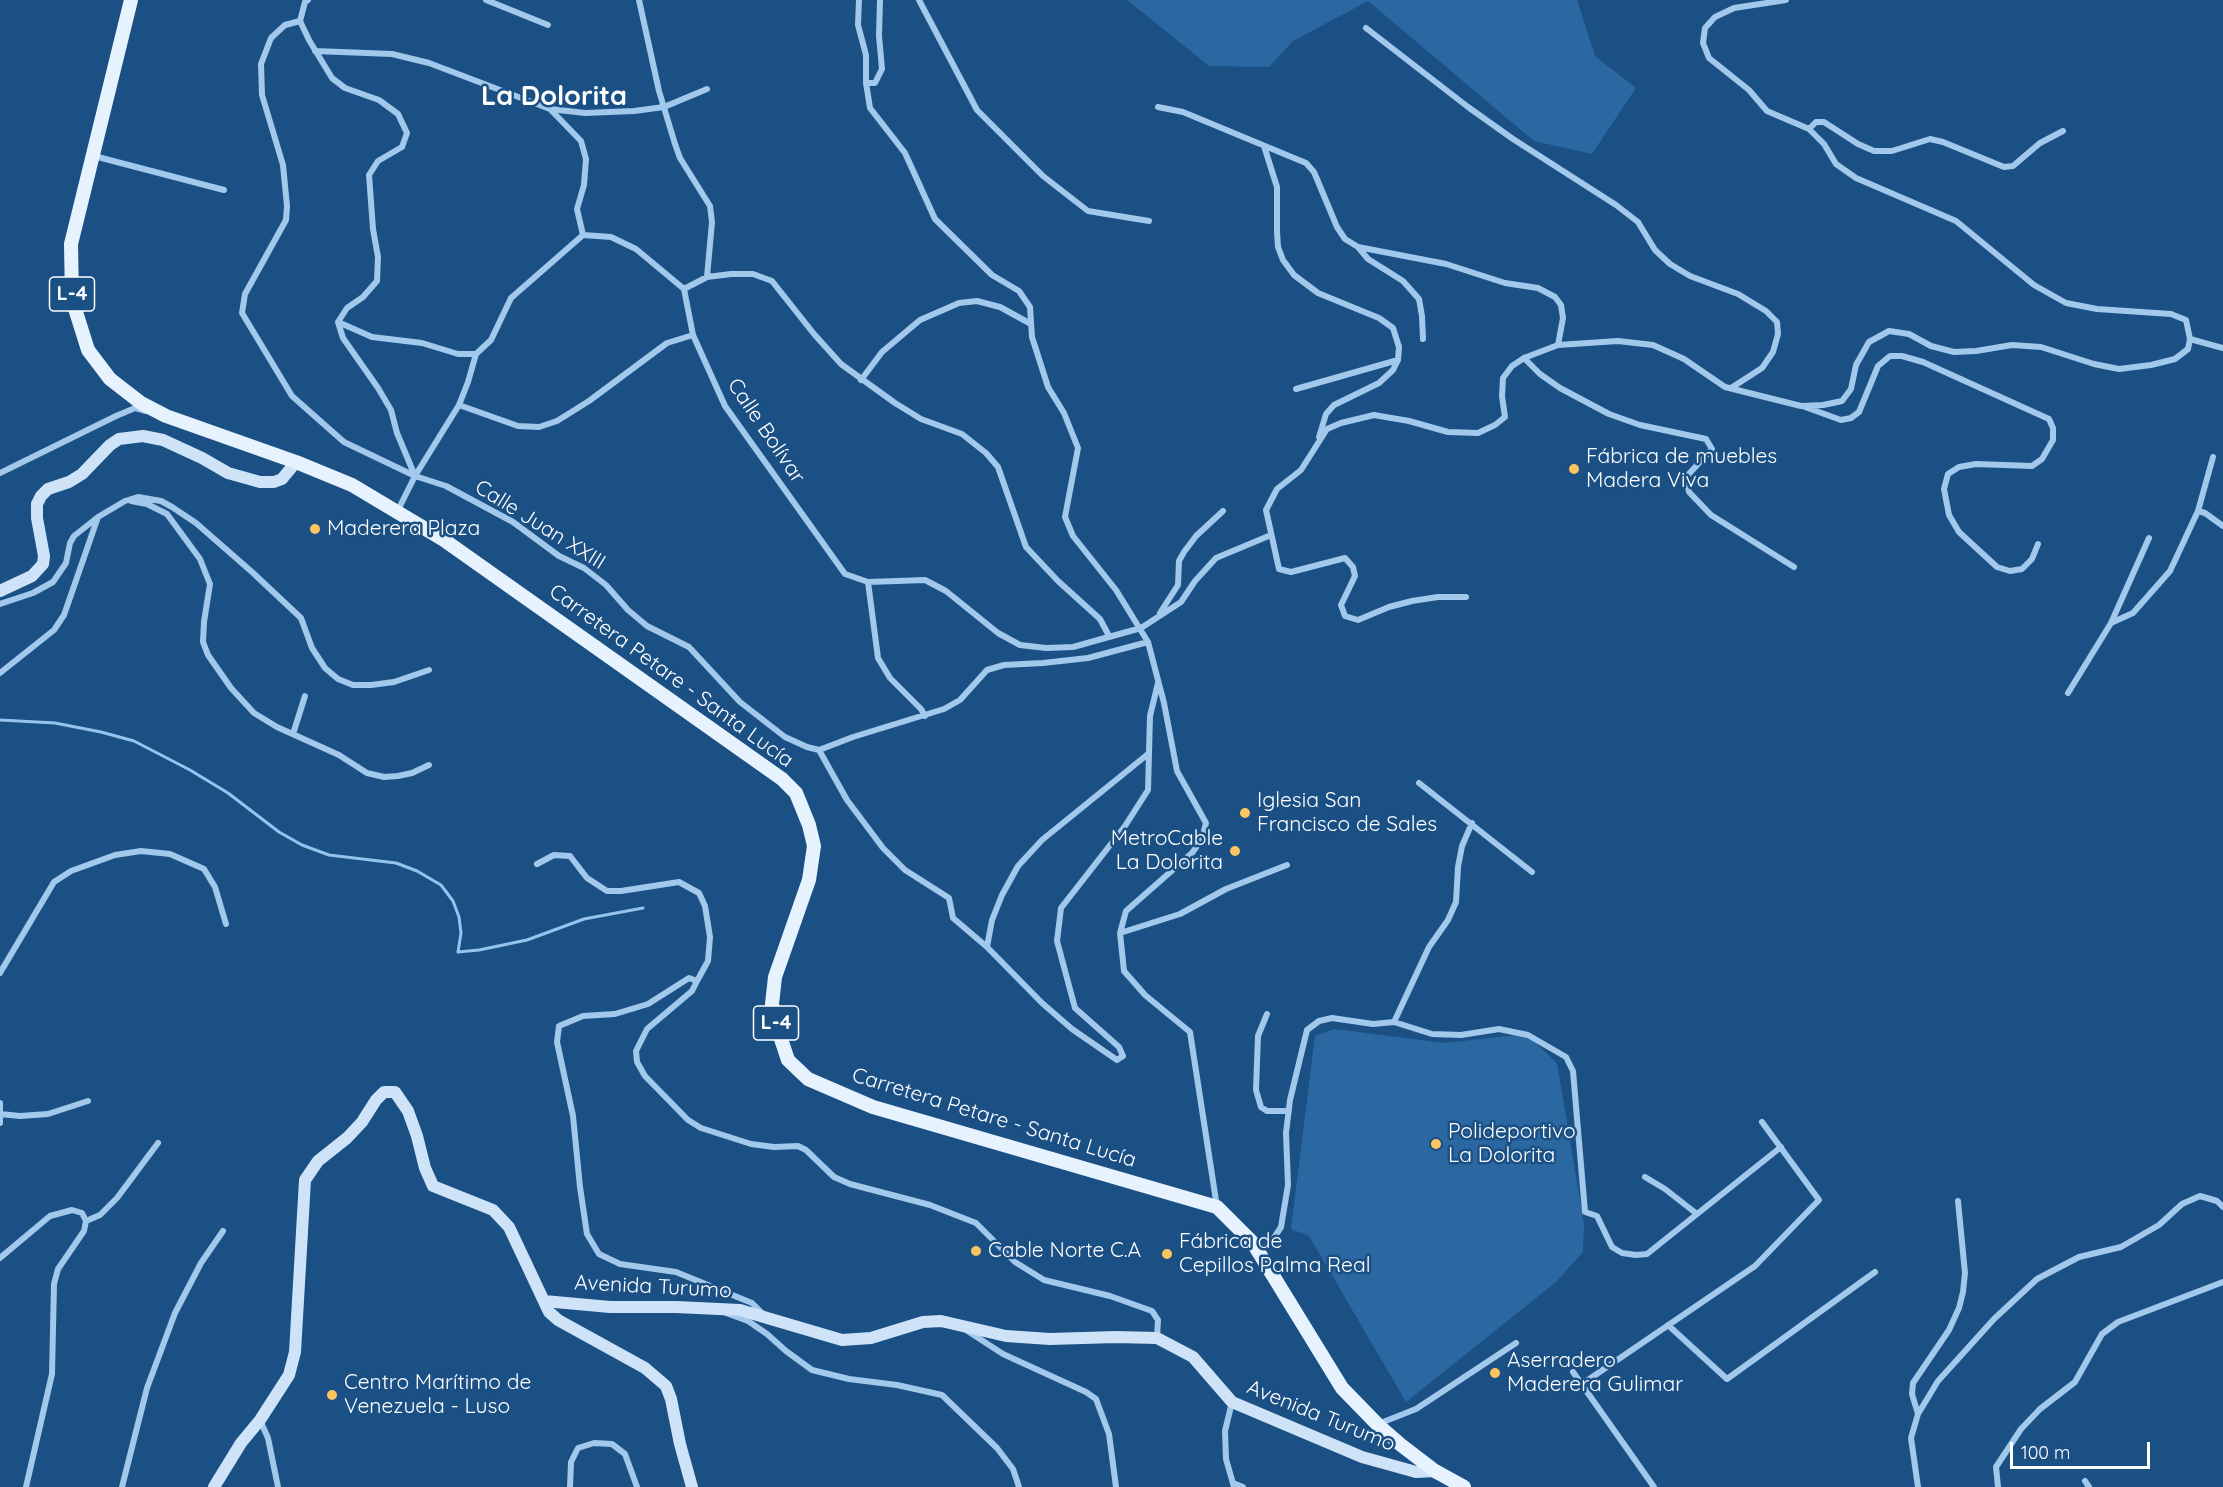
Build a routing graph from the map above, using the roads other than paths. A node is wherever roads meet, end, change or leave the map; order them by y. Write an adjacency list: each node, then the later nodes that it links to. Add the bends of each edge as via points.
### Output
1 (131, 0): 22 (main road, Carretera Petare - Santa Lucía / L-4)
2 (308, 0): 10 (street)
3 (486, 0): 9 (street)
4 (639, 0): 16 (street)
5 (859, 0): 14 (street, via 858,25 866,55)
6 (880, 0): 14 (street, via 882,69 875,83)
7 (919, 0): 24 (street, via 977,110 1042,176 1088,211)
8 (1786, 0): 19 (street, via 1734,8 1715,17 1705,28 1703,43 1709,58 1749,90 1767,111)
9 (499, 3): 11 (street)
10 (300, 21): 13 (street); 49 (street, Calle Juan XXIII, via 285,25 271,38 261,64 262,95 283,165 287,213 245,294 242,313 292,396 344,442)
11 (548, 26)
12 (1366, 28): 40 (street, via 1477,114 1638,222 1655,250 1670,264 1766,311 1777,322 1773,352 1762,368)
13 (315, 51): 18 (street, via 392,54 429,63); 29 (street, via 332,78 392,109 407,133 402,147 378,161 369,175 377,281 347,308)
14 (866, 83): 30 (street, via 870,108 905,153 935,219 992,275 1019,291 1030,307)
15 (707, 89): 16 (street)
16 (664, 107): 18 (street, via 585,113); 27 (street, via 680,158 710,206)
17 (1158, 107): 21 (street, via 1183,112)
18 (550, 109): 25 (street, via 581,141 586,159 577,209)
19 (1809, 129): 20 (street, via 1816,122 1824,122 1874,151 1892,151 1930,139 2004,167 2013,166); 33 (street, via 1836,164 1856,178 1956,221 2034,285 2066,303 2172,314 2186,320)
20 (2063, 130)
21 (1264, 146): 26 (street, via 1306,163 1314,172 1345,239); 38 (street, via 1277,188 1278,247 1283,261 1318,293 1394,328)
22 (92, 156): 23 (street); 44 (main road, Carretera Petare - Santa Lucía / L-4, via 71,244 72,299 88,350 110,379)
23 (224, 190)
24 (1149, 220)
25 (583, 235): 28 (street, via 611,237 636,249); 36 (street, via 511,298 491,340)
26 (1358, 247): 32 (street, via 1368,259 1403,281 1419,299); 34 (street, via 1538,288 1561,305)
27 (707, 277): 28 (street); 39 (street, via 753,274 772,281 814,334)
28 (684, 289): 31 (street, Calle Bolívar)
29 (338, 322): 36 (street, via 372,337); 49 (street, via 343,338 391,410)
30 (1031, 324): 39 (street, via 985,303 959,303 920,320 882,352); 66 (street, via 1048,387 1078,447 1065,517 1073,536)
31 (693, 335): 42 (street, via 666,343 589,401 539,427 518,426); 60 (street, Calle Bolívar, via 725,406 748,439 845,574)
32 (1423, 339)
33 (2190, 339): 35 (street); 43 (street, via 2188,349 2175,359 2119,369 2041,347 2012,345 1954,352 1931,346 1910,334 1889,331 1869,342 1856,365 1851,389 1842,401)
34 (1558, 345): 37 (street); 40 (street, via 1618,341 1653,345)
35 (2223, 348)
36 (476, 354): 42 (street)
37 (1524, 358): 45 (street, via 1503,378 1505,417 1478,432 1448,432 1374,416 1327,429); 59 (street, via 1560,388 1609,414 1706,439 1712,449 1686,477 1689,492 1711,515)
38 (1398, 360): 41 (street); 45 (street, via 1379,383 1335,405 1326,414)
39 (861, 380): 67 (street, via 921,418 962,434 986,453 998,467 1026,547 1100,619)
40 (1731, 388): 43 (street)
41 (1296, 389)
42 (459, 405): 49 (street)
43 (1801, 406): 58 (street, via 1841,420 1851,418 1859,412 1878,366 1890,356 1902,356 2049,419 2053,440 2042,459 2032,466 1959,467 1948,474 1944,489 1949,515 1959,532 1997,567 2022,569 2032,559)
44 (166, 416): 47 (main road, Carretera Petare - Santa Lucía / L-4); 48 (street, via 135,408)
45 (1319, 441): 56 (street, via 1301,470 1277,489 1266,510)
46 (2213, 457): 52 (street)
47 (296, 462): 53 (main road, Carretera Petare - Santa Lucía / L-4, via 352,485); 61 (street, via 282,478 260,482 228,473 163,440 143,436 119,439 82,474 41,496 36,518 43,564 32,576)
48 (0, 473)
49 (415, 476): 53 (street); 76 (street, Calle Juan XXIII, via 446,486 513,522 584,568 647,626 689,646 740,702 785,737)
50 (125, 501): 54 (street); 69 (street, via 138,497 161,501 196,523 301,618 312,648 338,679 353,685 371,685); 75 (street, via 162,510 186,536 209,578 203,634 208,655 254,713)
51 (1223, 511): 64 (street, via 1184,552 1179,561 1178,585)
52 (2198, 511): 55 (street); 65 (street, via 2170,571 2133,613)
53 (397, 512): 101 (main road, Carretera Petare - Santa Lucía / L-4, via 444,540 562,623 782,779 796,794 814,846 810,880 775,977 772,1004 788,1060 808,1079 873,1107)
54 (98, 517): 63 (street, via 74,536 63,568 53,582); 70 (street, via 64,615 54,630)
55 (2223, 526)
56 (1271, 535): 62 (street, via 1279,569 1291,572 1345,558 1355,576 1341,605 1345,616 1358,620 1412,601); 64 (street, via 1216,558 1181,602)
57 (2149, 538): 65 (street)
58 (2038, 544)
59 (1794, 567)
60 (868, 582): 67 (street, Calle Bolívar, via 926,580 1020,645 1073,647); 74 (street, via 878,658 890,678)
61 (0, 591)
62 (1466, 597)
63 (0, 604)
64 (1158, 616): 66 (street)
65 (2112, 623): 72 (street)
66 (1141, 628): 67 (street, Calle Bolívar); 68 (street)
67 (1109, 636)
68 (1148, 642): 71 (street); 74 (street, via 1088,658 987,670 960,700)
69 (429, 670)
70 (0, 673)
71 (1158, 680): 77 (street, via 1150,716); 85 (street, via 1177,771 1206,823 1192,854 1125,910)
72 (2068, 693)
73 (305, 696): 75 (street)
74 (925, 716): 76 (street)
75 (293, 734): 78 (street, via 375,775 405,775)
76 (819, 750): 86 (street, via 847,800 883,848 905,870 949,898 953,918)
77 (1148, 754): 86 (street, via 1042,840 1018,866 992,920); 86 (street, via 1148,790 1061,908 1057,941 1075,1008 1119,1047 1123,1056 1117,1060 1071,1029)
78 (429, 765)
79 (1419, 783): 80 (street)
80 (1472, 823): 83 (street); 90 (street, via 1462,846 1456,902 1429,947)
81 (537, 864): 88 (street, via 554,855 570,856 587,878 607,891 679,882 699,892 710,937 708,961)
82 (1287, 865): 85 (street, via 1226,889 1180,914)
83 (1532, 872)
84 (226, 924): 87 (street, via 215,887 204,869 170,854 141,851 115,855 70,871 54,882)
85 (1120, 933): 101 (street, via 1124,971 1145,995 1190,1032)
86 (987, 947)
87 (0, 973)
88 (697, 981): 112 (street, via 689,978 648,1004 615,1014 583,1016 559,1026 557,1042 573,1116 587,1234 599,1254 620,1264 676,1272 752,1303); 115 (street, via 692,991 648,1029 636,1052 645,1076 688,1120 751,1144 798,1146 834,1177 930,1205 976,1224 1015,1262 1044,1280 1152,1311 1158,1320)
89 (1267, 1014): 93 (street, via 1258,1036 1256,1090 1261,1107 1267,1111)
90 (1394, 1022): 93 (street, via 1373,1024 1332,1018 1307,1030); 103 (street, via 1432,1034 1461,1035 1499,1029 1528,1035 1566,1058 1573,1071 1585,1212 1597,1216 1612,1247 1622,1253 1647,1254)
91 (88, 1101): 94 (street, via 48,1114)
92 (0, 1103): 94 (street)
93 (1289, 1112): 106 (street, via 1288,1185 1281,1227 1270,1244)
94 (1, 1114): 96 (street)
95 (1762, 1122): 98 (street)
96 (0, 1123)
97 (158, 1143): 104 (street, via 117,1198 100,1215)
98 (1781, 1147): 103 (street); 113 (street, via 1819,1200 1755,1266)
99 (1645, 1177): 103 (street)
100 (1958, 1202): 120 (street, via 1965,1273 1963,1292 1949,1330 1913,1383)
101 (1217, 1207): 106 (main road, Carretera Petare - Santa Lucía / L-4)
102 (2223, 1207): 120 (street, via 2200,1196 2182,1204 2159,1225 2121,1247 2079,1257 2037,1279 1938,1381)
103 (1697, 1214)
104 (86, 1221): 107 (street, via 82,1213 72,1210 50,1216); 125 (street, via 84,1231 58,1269 54,1284 52,1374)
105 (223, 1231): 126 (street, via 175,1313 147,1388)
106 (1258, 1251): 122 (main road, Carretera Petare - Santa Lucía / L-4, via 1342,1388)
107 (0, 1258)
108 (1875, 1272): 113 (street, via 1727,1379)
109 (2223, 1282): 138 (street, via 2118,1322 2102,1334 2075,1382 2021,1429 1996,1467)
110 (544, 1301): 111 (street, Avenida Turumo, via 610,1307); 121 (street, Avenida Turumo, via 508,1227 492,1210 433,1186 408,1112 395,1092 384,1092 362,1122 318,1161 305,1180 295,1352 289,1375); 131 (street, via 558,1320 645,1368 666,1386)
111 (711, 1308): 112 (street, Avenida Turumo, via 740,1310); 132 (street, via 748,1321 812,1370 942,1395 997,1448 1013,1469)
112 (767, 1319): 114 (street, Avenida Turumo, via 842,1340 872,1338 923,1322)
113 (1668, 1325): 118 (street)
114 (961, 1326): 115 (street, Avenida Turumo, via 1006,1336 1050,1339); 133 (street, via 1003,1354 1095,1399 1109,1434)
115 (1156, 1338): 119 (street, Avenida Turumo, via 1193,1357)
116 (1516, 1343): 122 (street, via 1416,1409)
117 (1573, 1371): 118 (street)
118 (1582, 1384): 136 (street)
119 (1232, 1402): 123 (street, Avenida Turumo, via 1362,1456 1406,1470); 124 (street, via 1225,1431 1226,1459)
120 (1918, 1414): 137 (street, via 1911,1438)
121 (260, 1420): 127 (street); 128 (street, via 268,1438)
122 (1378, 1425): 123 (main road, Carretera Petare - Santa Lucía / L-4)
123 (1435, 1472): 135 (main road, Carretera Petare - Santa Lucía / L-4)
124 (1234, 1485): 134 (street)
125 (26, 1487)
126 (122, 1487)
127 (214, 1487)
128 (278, 1487)
129 (570, 1487): 130 (street, via 571,1462 579,1448 594,1443 612,1444 625,1455)
130 (637, 1487)
131 (692, 1487)
132 (1019, 1487)
133 (1116, 1487)
134 (1244, 1487)
135 (1464, 1487)
136 (1654, 1487)
137 (1918, 1487)
138 (1998, 1487)

